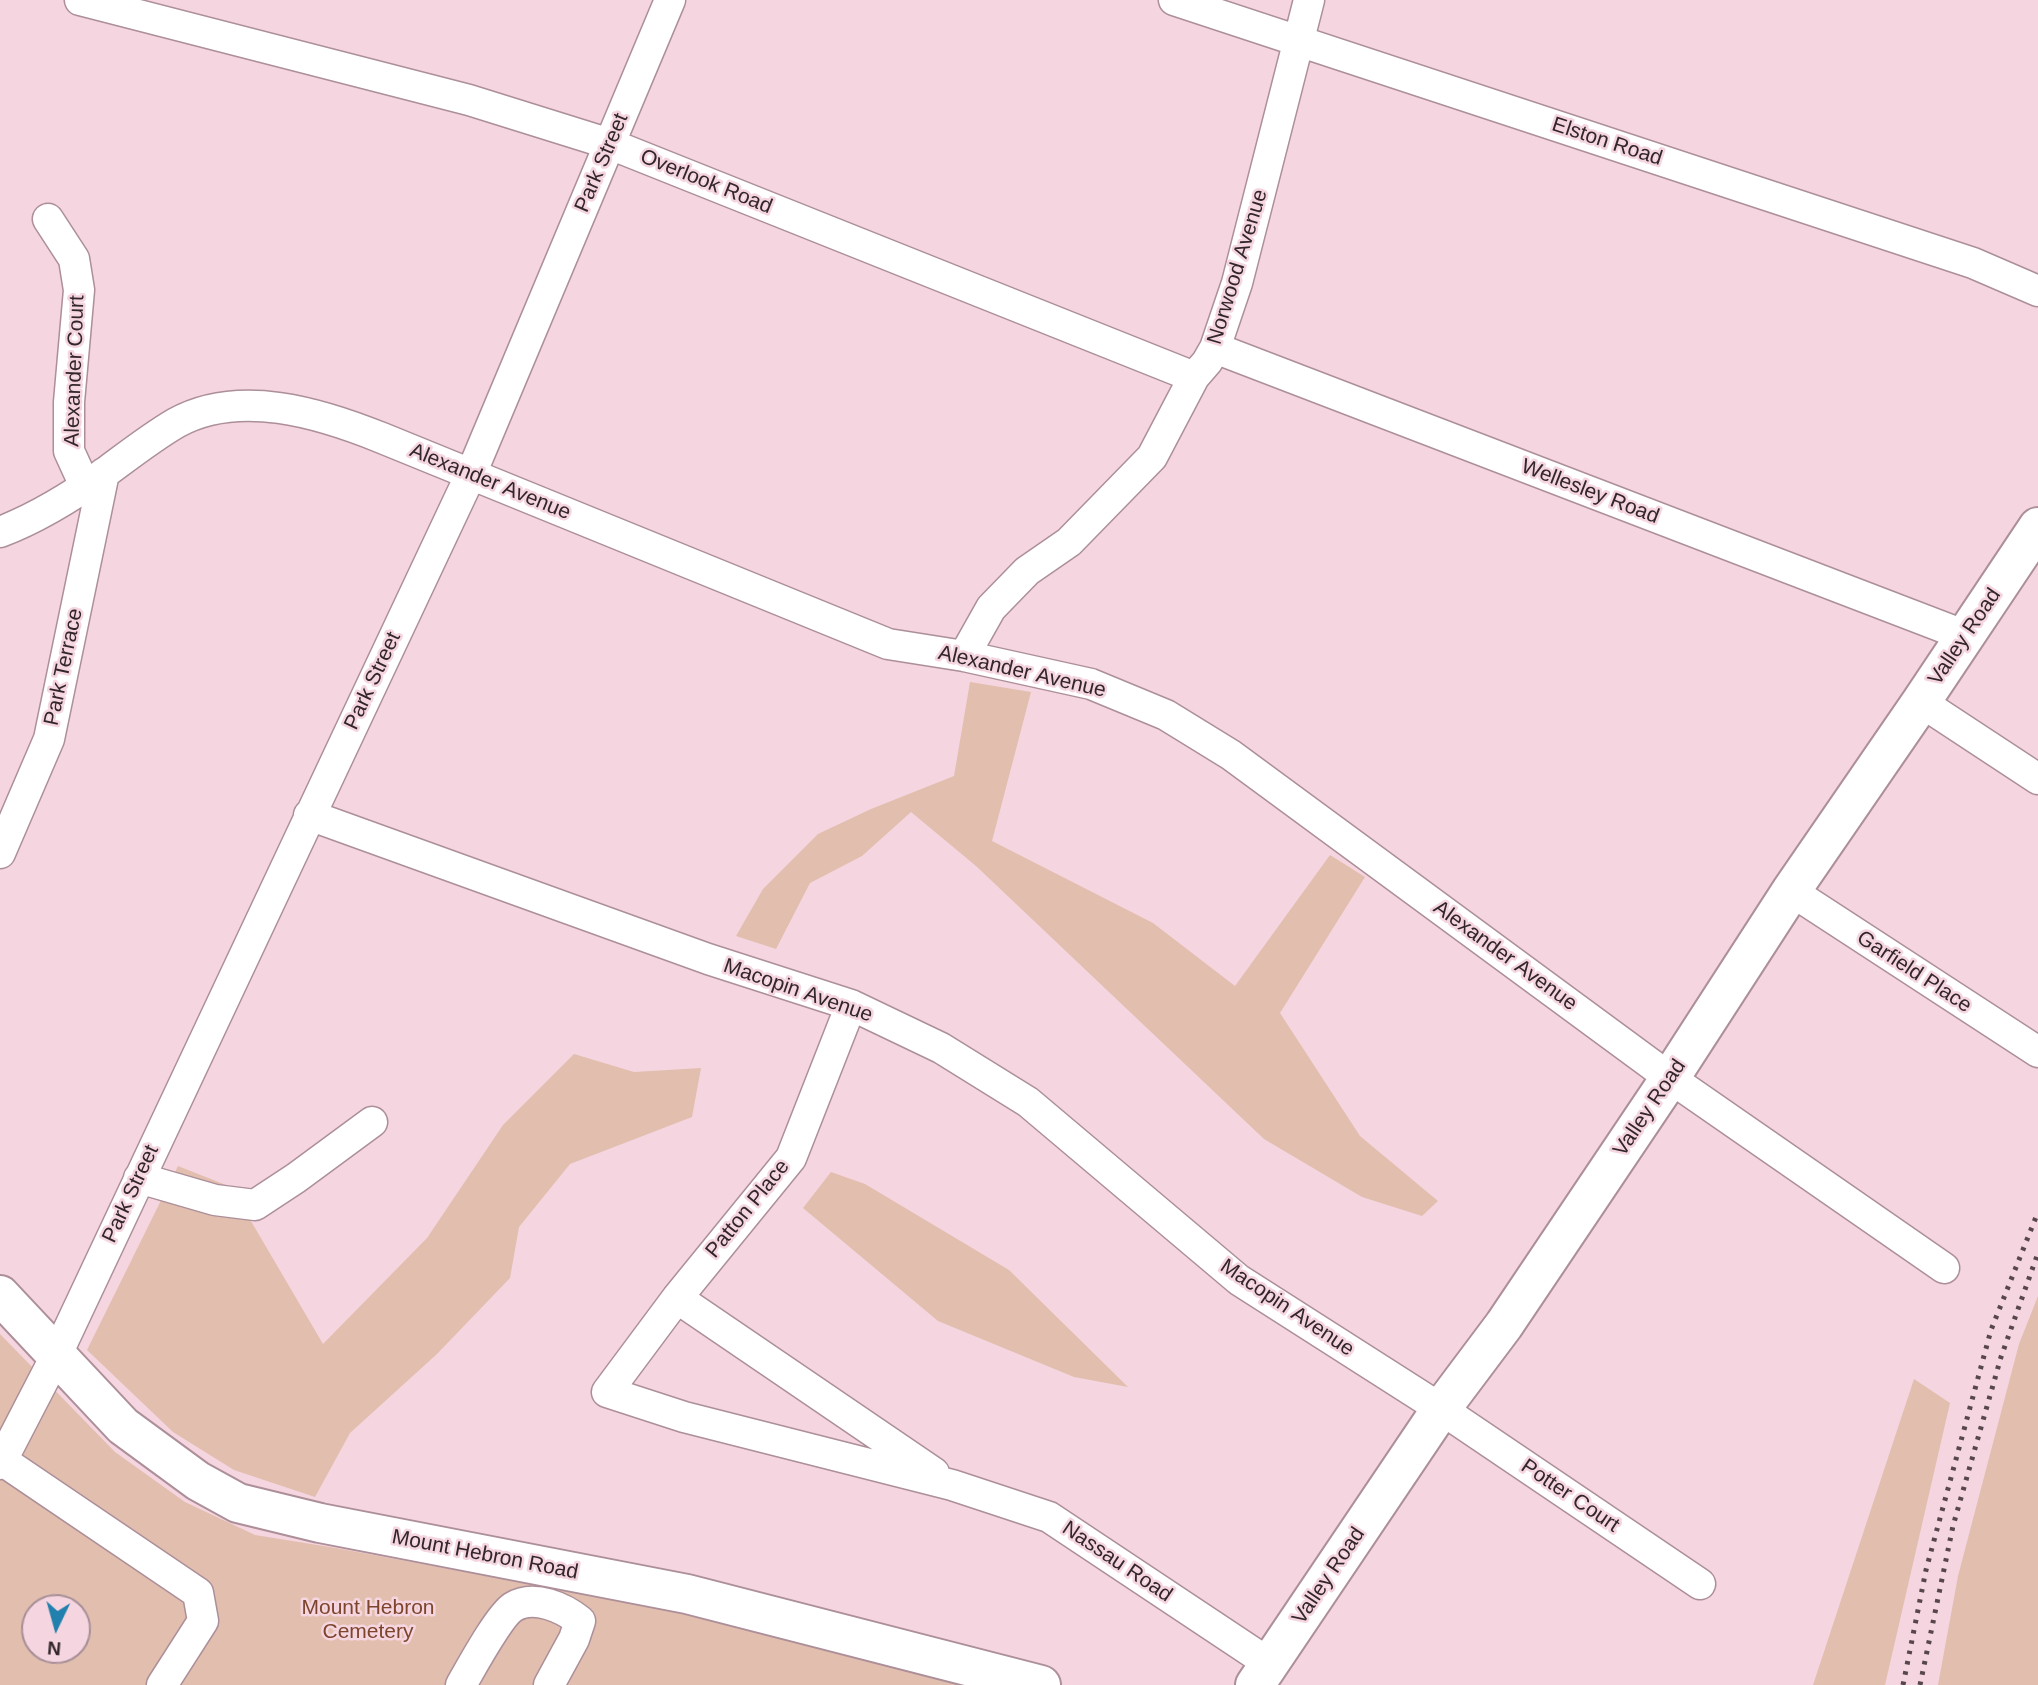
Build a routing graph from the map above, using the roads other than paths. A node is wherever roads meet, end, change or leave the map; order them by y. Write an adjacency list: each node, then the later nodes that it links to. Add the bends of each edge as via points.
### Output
1 (80, 0): 6 (street, Overlook Road, via 468,100)
2 (670, 0): 6 (street, Park Street)
3 (1174, 0): 5 (street, Elston Road)
4 (1309, 0): 5 (street, Norwood Avenue)
5 (1300, 41): 8 (street, Elston Road, via 1973,263); 9 (street, Norwood Avenue, via 1237,282)
6 (610, 144): 10 (street, Overlook Road); 11 (street, Park Street)
7 (48, 219): 12 (street, Alexander Court, via 74,259 79,290 69,451)
8 (2038, 291)
9 (1214, 348): 10 (street, Norwood Avenue); 15 (street, Wellesley Road)
10 (1194, 377): 16 (street, Norwood Avenue, via 1152,457 1069,542 1027,571 991,608)
11 (471, 474): 12 (street, Alexander Avenue, via 350,425 303,412 247,405 203,412 177,422); 16 (street, Alexander Avenue, via 888,645); 19 (street, Park Street)
12 (94, 480): 14 (street, Alexander Avenue); 20 (street, Park Terrace, via 48,739)
13 (2038, 527): 15 (main road, Valley Road)
14 (0, 532)
15 (1966, 636): 17 (main road, Valley Road)
16 (964, 656): 24 (street, Alexander Avenue, via 1091,684 1166,715 1231,755)
17 (1921, 702): 18 (street); 21 (main road, Valley Road)
18 (2038, 779)
19 (309, 815): 22 (street, Macopin Avenue, via 708,959); 26 (street, Park Street)
20 (0, 853)
21 (1791, 891): 23 (street, Garfield Place); 24 (main road, Valley Road)
22 (850, 1005): 29 (street, Patton Place, via 791,1158); 32 (street, Macopin Avenue, via 941,1048 1028,1102 1240,1280)
23 (2038, 1052)
24 (1670, 1078): 27 (street, Alexander Avenue); 32 (main road, Valley Road, via 1504,1325)
25 (372, 1122): 26 (street, via 255,1205 215,1200)
26 (139, 1178): 30 (street, Park Street)
27 (1944, 1268)
28 (0, 1295): 30 (main road, Mount Hebron Road)
29 (677, 1298): 31 (street, Patton Place); 34 (street, Nassau Road)
30 (57, 1354): 33 (street, Park Street); 40 (main road, Mount Hebron Road, via 123,1426 198,1481 238,1503 687,1594)
31 (607, 1392): 34 (street, Nassau Road, via 684,1418)
32 (1441, 1409): 35 (street, Potter Court); 36 (main road, Valley Road)
33 (1, 1461): 37 (street, via 198,1593 203,1620)
34 (952, 1485): 36 (street, Nassau Road, via 1049,1517)
35 (1700, 1584)
36 (1262, 1674)
37 (162, 1685)
38 (461, 1685): 39 (street, via 500,1622 513,1607 531,1601 565,1609 580,1621)
39 (549, 1685)
40 (1041, 1685)

